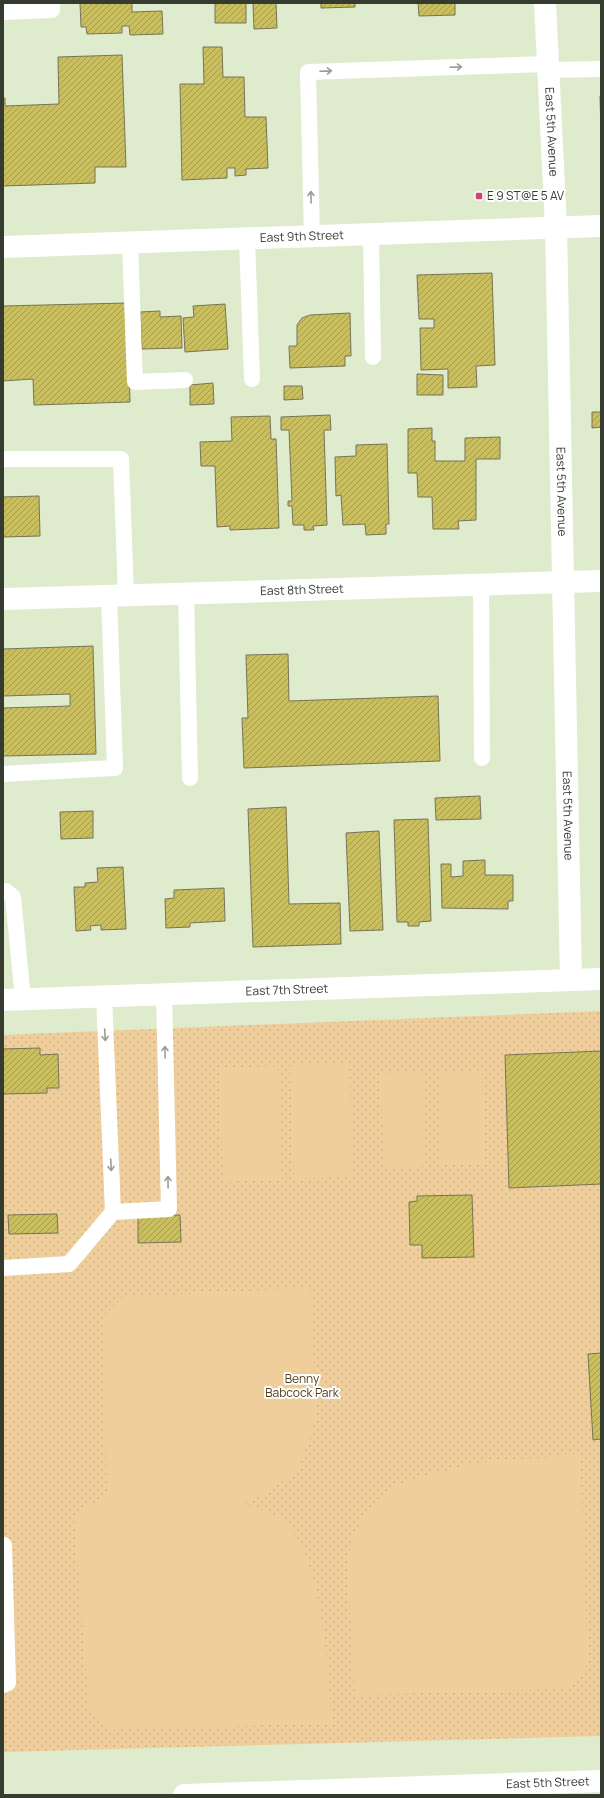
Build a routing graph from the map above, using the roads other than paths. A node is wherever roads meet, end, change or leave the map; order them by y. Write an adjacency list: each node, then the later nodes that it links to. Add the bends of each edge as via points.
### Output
1 (52, 3): 3 (lane, via 52,10)
2 (545, 3): 4 (street, East 5th Avenue)
3 (3, 12)
4 (548, 67): 5 (lane); 7 (street, East 5th Avenue); 9 (lane, one-way to 4, via 308,72)
5 (601, 69)
6 (601, 226): 7 (street, East 9th Street)
7 (556, 227): 8 (street, East 9th Street); 18 (street, East 5th Avenue)
8 (371, 234): 9 (street, East 9th Street); 13 (lane)
9 (312, 236): 10 (street, East 9th Street)
10 (248, 238): 11 (street, East 9th Street); 14 (lane)
11 (130, 242): 12 (street, East 9th Street); 15 (lane, via 135,382)
12 (3, 247)
13 (373, 357)
14 (252, 378)
15 (185, 380)
16 (3, 459): 21 (lane, via 121,459)
17 (601, 581): 18 (street, East 8th Street)
18 (564, 582): 19 (street, East 8th Street); 28 (street, East 5th Avenue)
19 (481, 584): 20 (street, East 8th Street); 23 (lane)
20 (186, 593): 21 (street, East 8th Street); 25 (lane)
21 (117, 595): 22 (street, East 8th Street); 24 (lane, via 114,768)
22 (3, 599)
23 (482, 758)
24 (3, 774)
25 (190, 778)
26 (3, 891): 31 (lane, via 13,896)
27 (601, 979): 28 (street, East 7th Street)
28 (571, 980): 29 (street, East 7th Street)
29 (164, 994): 30 (street, East 7th Street); 32 (lane, one-way to 29, via 169,1209)
30 (104, 996): 31 (street, East 7th Street); 32 (lane, one-way to 32)
31 (13, 999)
32 (113, 1212): 33 (lane, via 69,1264)
33 (3, 1268)
34 (3, 1545): 35 (lane, via 8,1683)
35 (3, 1684)
36 (601, 1781): 37 (street, East 5th Street)
37 (434, 1791): 38 (street, East 5th Street)
38 (184, 1795)

